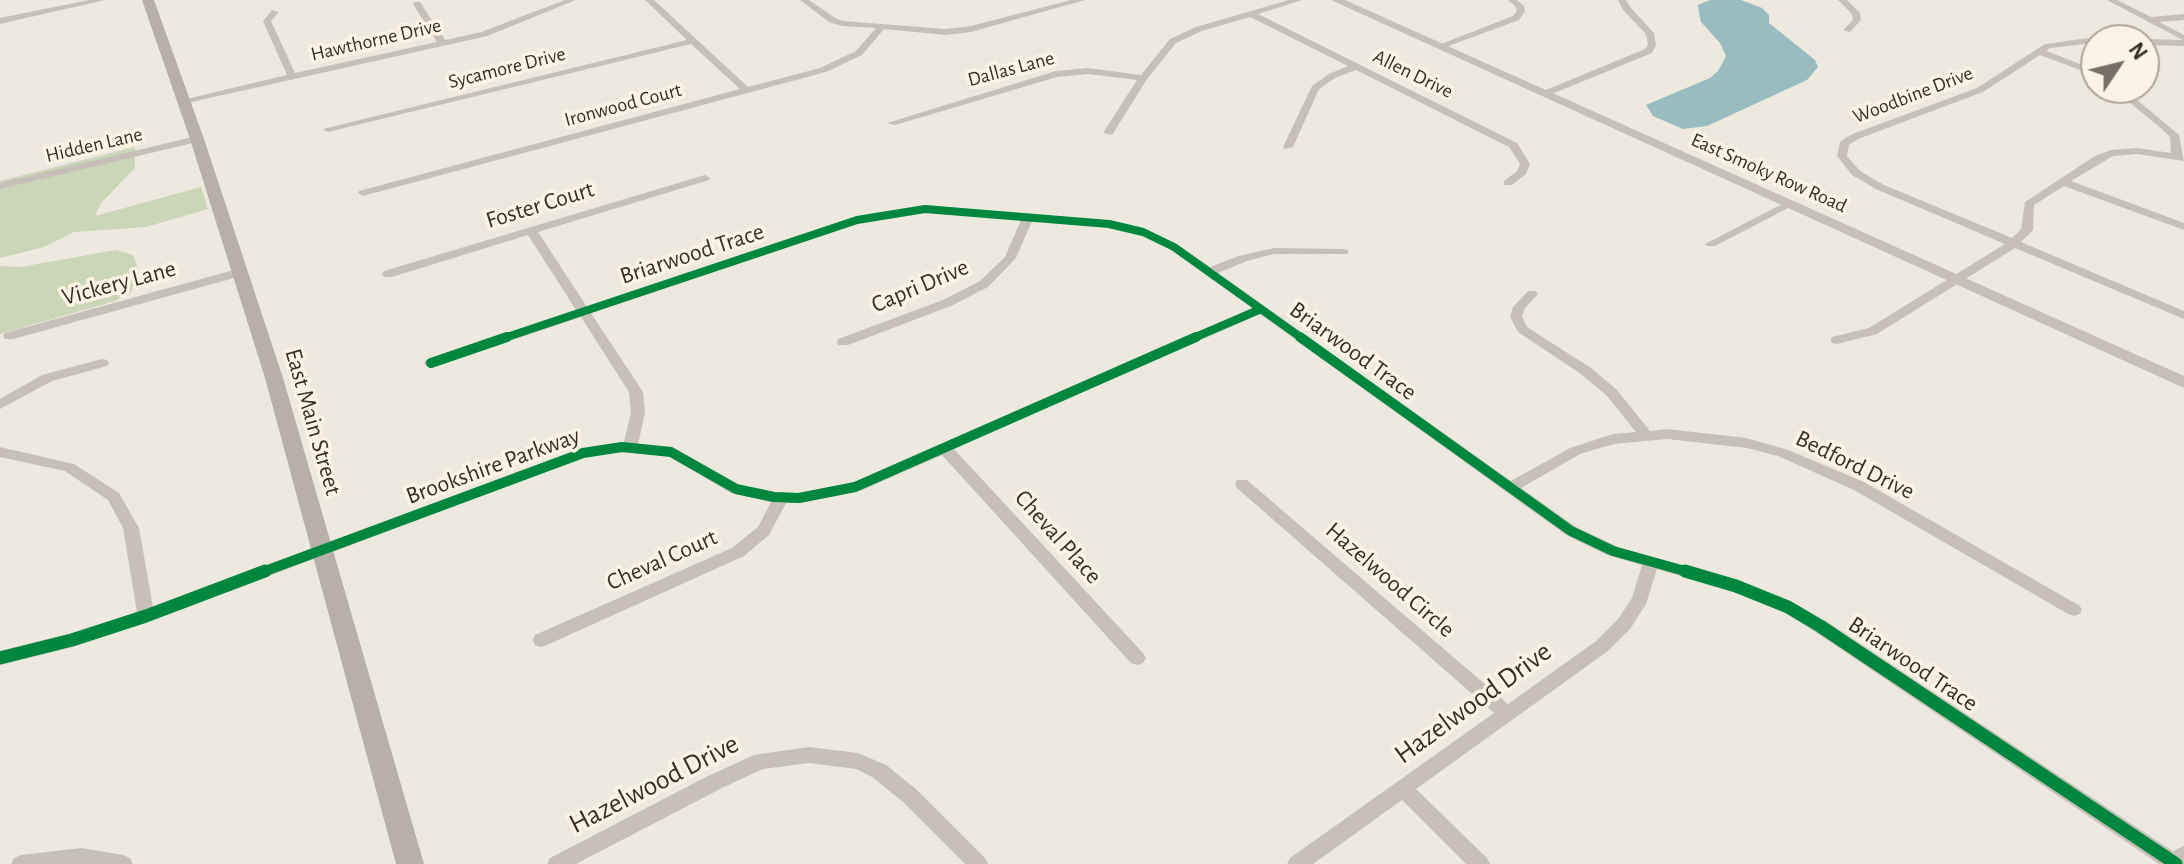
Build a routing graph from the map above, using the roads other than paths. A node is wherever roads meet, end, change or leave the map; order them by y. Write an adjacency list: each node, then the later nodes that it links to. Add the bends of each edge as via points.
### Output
1 (101, 0): 18 (street)
2 (148, 0): 34 (main road, East Main Street)
3 (572, 0): 25 (street, Hawthorne Drive, via 506,28)
4 (649, 0): 22 (street)
5 (804, 0): 19 (street, via 832,20)
6 (1081, 0): 19 (street, via 971,29)
7 (1298, 0): 15 (street)
8 (1336, 0): 26 (street, East Smoky Row Road)
9 (1512, 0): 26 (street, via 1520,6 1516,18)
10 (1622, 0): 33 (street, via 1650,33 1649,51)
11 (1842, 0): 20 (street, via 1856,13 1857,20)
12 (2111, 0): 17 (street)
13 (417, 4): 25 (street)
14 (275, 12): 30 (street, via 267,21)
15 (1251, 14): 28 (street, Allen Drive); 31 (street, via 1173,41)
16 (2184, 17): 17 (street)
17 (2149, 20): 21 (street)
18 (0, 21)
19 (880, 29): 32 (street, Ironwood Court, via 845,62)
20 (1847, 30)
21 (2184, 40): 24 (street)
22 (693, 41): 32 (street); 37 (street, Sycamore Drive)
23 (2080, 41): 27 (street, Woodbine Drive)
24 (2160, 41)
25 (443, 44): 30 (street, Hawthorne Drive)
26 (1440, 46): 33 (street, East Smoky Row Road)
27 (2038, 51): 29 (street); 52 (street, Woodbine Drive, via 1980,90 1866,132 1842,149 1845,161 1867,180)
28 (1357, 66): 40 (street, via 1315,88); 44 (street, Allen Drive, via 1513,145 1525,164)
29 (2080, 67)
30 (292, 77): 34 (street, Hawthorne Drive)
31 (1143, 78): 36 (street, Dallas Lane, via 1088,71 1056,74); 38 (street)
32 (746, 90): 46 (street, Ironwood Court)
33 (1544, 94): 47 (street, East Smoky Row Road)
34 (183, 101): 39 (main road, East Main Street)
35 (2137, 104): 41 (street, via 2175,137)
36 (892, 123)
37 (328, 129)
38 (1108, 133)
39 (197, 139): 45 (street, Hidden Lane); 54 (main road, East Main Street)
40 (1288, 147)
41 (2180, 157): 43 (street, via 2111,153)
42 (705, 178): 50 (street, Foster Court)
43 (2062, 181): 49 (street); 52 (street, via 2029,204 2027,230)
44 (1508, 183)
45 (0, 186)
46 (363, 193)
47 (1788, 204): 51 (street); 57 (street, East Smoky Row Road)
48 (1028, 217): 55 (street, Briarwood Trace, via 1143,232); 60 (street, Briarwood Trace, via 925,209 876,216); 64 (street, Capri Drive, via 1005,266 984,284)
49 (2184, 227)
50 (531, 231): 56 (street, Foster Court); 60 (street)
51 (1711, 244)
52 (2013, 244): 57 (street); 61 (street)
53 (1344, 252): 55 (street, via 1274,251)
54 (241, 272): 62 (street, Vickery Lane); 76 (main road, East Main Street)
55 (1209, 272): 59 (street, Briarwood Trace)
56 (388, 274)
57 (1955, 280): 63 (street, via 1873,331); 67 (street, East Smoky Row Road)
58 (1532, 294): 69 (street, via 1516,317 1522,329 1612,393)
59 (1261, 309): 71 (street, Brookshire Parkway); 74 (street, Briarwood Trace)
60 (584, 311): 66 (street, Briarwood Trace); 70 (street, via 636,392 638,413)
61 (2184, 315)
62 (9, 336)
63 (1837, 340)
64 (843, 342)
65 (102, 363): 68 (street, via 47,378)
66 (431, 363)
67 (2184, 383)
68 (0, 405)
69 (1646, 435): 74 (street, Bedford Drive, via 1575,451); 78 (street, Bedford Drive, via 1747,443 1818,466)
70 (630, 447): 75 (street, Brookshire Parkway, via 671,452 736,489); 76 (street, Brookshire Parkway, via 562,459)
71 (945, 449): 75 (street, Brookshire Parkway, via 855,487); 82 (street, Cheval Place)
72 (0, 452): 79 (street, via 69,467 114,497 131,528)
73 (1242, 484): 83 (street, Hazelwood Circle)
74 (1510, 488): 77 (street, Briarwood Trace, via 1581,537)
75 (781, 497): 80 (street, Cheval Court, via 764,531 738,552)
76 (323, 550): 79 (street, Brookshire Parkway); 88 (main road, East Main Street)
77 (1651, 562): 83 (street, Hazelwood Drive, via 1640,600 1624,624 1602,646); 93 (street, Briarwood Trace, via 1766,596 1820,626)
78 (2074, 610)
79 (146, 616): 81 (street, Brookshire Parkway)
80 (541, 640)
81 (0, 658)
82 (1137, 658)
83 (1506, 713): 84 (street, Hazelwood Drive)
84 (1403, 789): 91 (street, Hazelwood Drive); 92 (street)
85 (2184, 858): 93 (street)
86 (21, 864): 87 (street, via 81,857)
87 (123, 864)
88 (410, 864)
89 (557, 864): 90 (street, Hazelwood Drive, via 761,761 809,755 858,761 879,771)
90 (978, 864)
91 (1297, 864)
92 (1480, 864)
93 (2178, 864)

